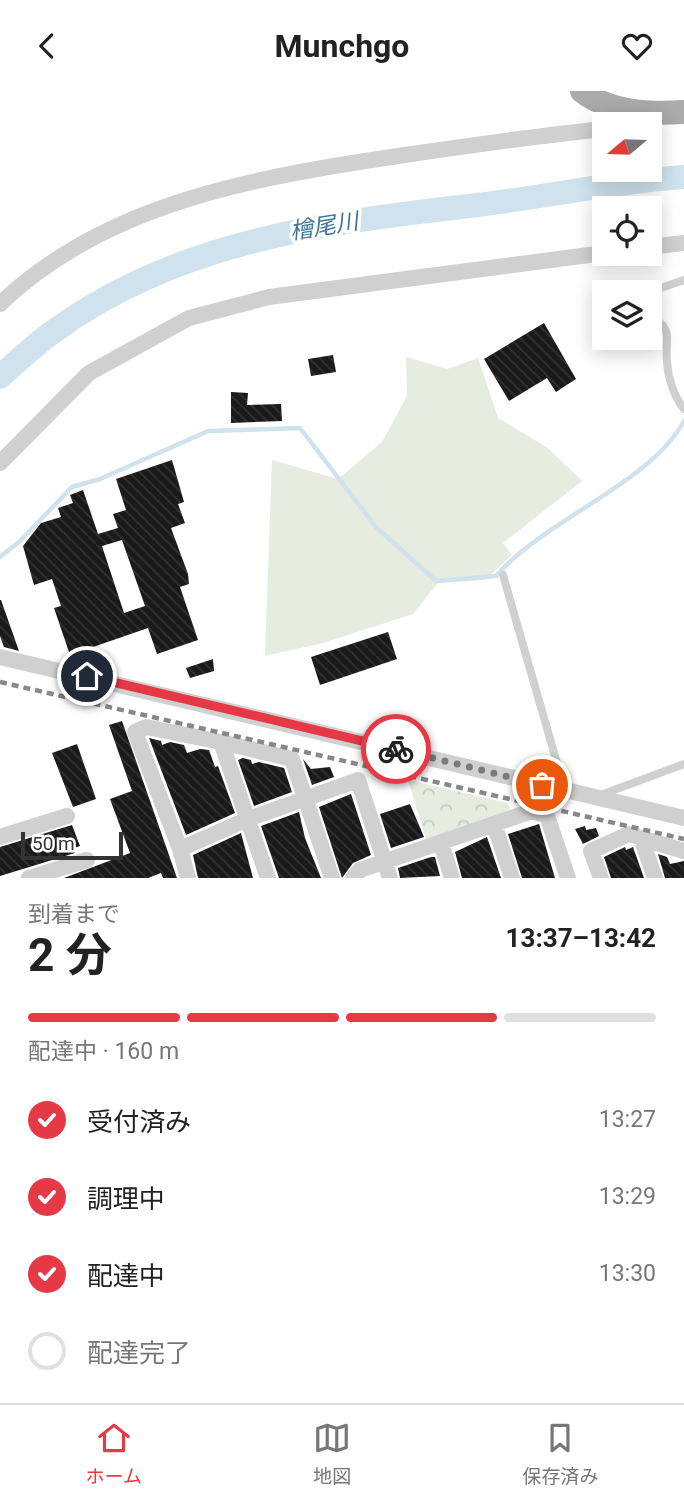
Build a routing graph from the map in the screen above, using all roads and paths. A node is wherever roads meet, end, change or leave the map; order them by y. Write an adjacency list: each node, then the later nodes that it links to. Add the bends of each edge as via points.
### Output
1 (582, 91): 2 (main road)
2 (616, 112)
3 (684, 112): 4 (main road)
4 (662, 114)
5 (592, 130): 11 (street, via 318,168 207,193 104,231 23,281)
6 (684, 243): 7 (street)
7 (662, 246)
8 (592, 255): 14 (street, via 269,297 189,318 89,373)
9 (684, 280): 10 (lane)
10 (662, 288)
11 (0, 304)
12 (662, 323): 13 (lane, via 669,337 666,362 676,399)
13 (684, 409)
14 (0, 463)
15 (503, 575): 19 (lane)
16 (0, 657): 19 (street)
17 (221, 742): 21 (street, via 292,759); 24 (street); 29 (street, via 146,727 135,732)
18 (684, 764): 20 (lane)
19 (565, 791): 20 (street)
20 (592, 798): 23 (street)
21 (306, 799): 24 (street); 32 (street, via 358,780); 37 (street)
22 (67, 816): 26 (street, via 43,830)
23 (684, 818)
24 (248, 819): 29 (street); 36 (street)
25 (494, 824): 28 (street); 40 (street); 41 (street, via 532,811 547,816)
26 (0, 837)
27 (641, 838): 30 (street); 42 (street, via 629,834 591,851); 43 (street)
28 (441, 843): 32 (street); 39 (street)
29 (180, 849): 35 (street)
30 (684, 851)
31 (87, 860): 33 (street)
32 (387, 871): 38 (street, via 360,870)
33 (69, 872): 34 (street)
34 (29, 878)
35 (188, 878)
36 (268, 878)
37 (332, 878)
38 (353, 878)
39 (452, 878)
40 (512, 878)
41 (568, 878)
42 (601, 878)
43 (655, 878)

